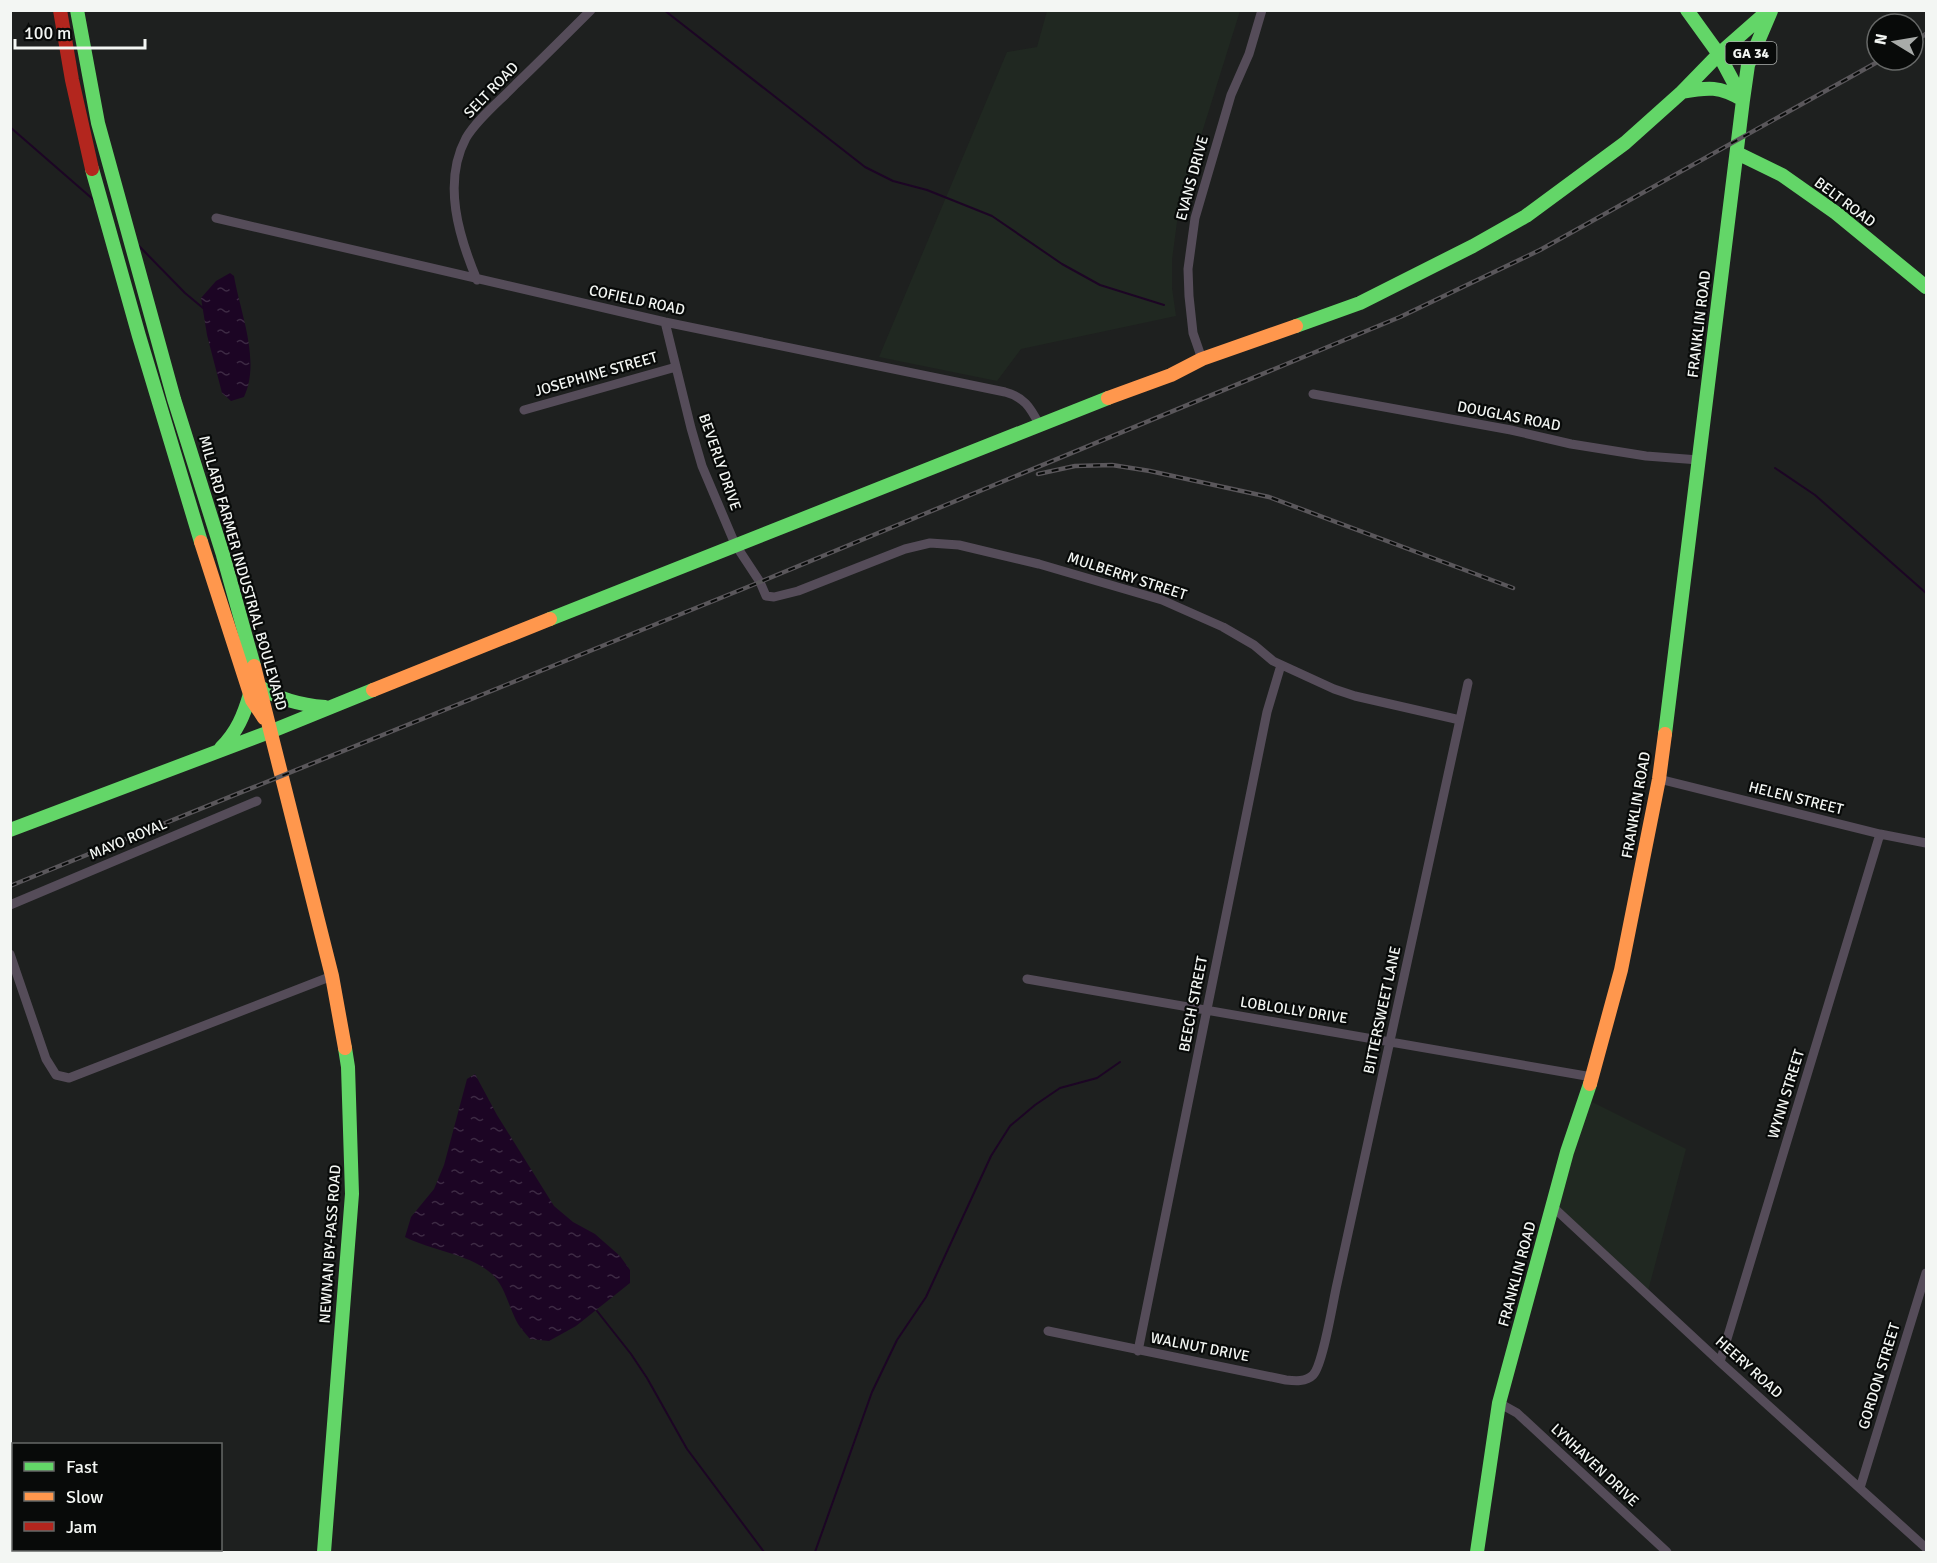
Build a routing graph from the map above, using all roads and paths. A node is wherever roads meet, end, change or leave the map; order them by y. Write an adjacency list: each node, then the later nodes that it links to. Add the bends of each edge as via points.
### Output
1 (60, 10): 25 (main road, MILLARD FARMER INDUSTRIAL BOULEVARD, via 92,168 150,377 196,530)
2 (77, 10): 25 (main road, MILLARD FARMER INDUSTRIAL BOULEVARD, via 98,123 174,399 223,555)
3 (591, 10): 12 (street, SELT ROAD, via 467,138 458,162 454,194 459,226)
4 (1262, 10): 15 (street, EVANS DRIVE, via 1231,95 1195,218 1188,269 1189,296 1193,333)
5 (1687, 10): 7 (main road, FRANKLIN ROAD)
6 (1771, 10): 7 (main road); 9 (main road, GA 34, via 1749,60)
7 (1719, 54): 8 (main road); 9 (main road, FRANKLIN ROAD / GA 34)
8 (1682, 92): 9 (main road, via 1714,87); 15 (main road, via 1625,143 1526,216 1473,246 1360,303)
9 (1743, 100): 10 (main road, FRANKLIN ROAD / GA 34)
10 (1737, 153): 13 (main road, BELT ROAD, via 1794,183); 20 (main road, FRANKLIN ROAD / GA 34)
11 (216, 218): 12 (street, COFIELD ROAD)
12 (477, 280): 14 (street, COFIELD ROAD)
13 (1926, 287)
14 (665, 322): 16 (street, BEVERLY DRIVE); 19 (street, COFIELD ROAD, via 1005,392 1028,404)
15 (1202, 359): 19 (main road, via 1171,375)
16 (676, 367): 18 (street, JOSEPHINE STREET); 21 (street, BEVERLY DRIVE, via 702,466)
17 (1313, 394): 20 (street, DOUGLAS ROAD, via 1571,444)
18 (524, 410)
19 (1039, 424): 21 (main road)
20 (1699, 460): 30 (main road, FRANKLIN ROAD / GA 34)
21 (735, 544): 22 (street, BEVERLY DRIVE, via 766,596); 26 (main road)
22 (774, 597): 23 (street, MULBERRY STREET, via 905,549 930,543 959,545 1162,600 1223,627)
23 (1281, 664): 27 (street, MULBERRY STREET, via 1355,696); 39 (street, BEECH STREET, via 1267,712)
24 (1468, 683): 27 (street, BITTERSWEET LANE)
25 (255, 691): 26 (main road, via 296,704); 28 (main road, MILLARD FARMER INDUSTRIAL BOULEVARD); 29 (main road, via 232,737)
26 (328, 708): 28 (main road)
27 (1460, 720): 40 (street, BITTERSWEET LANE)
28 (272, 731): 29 (main road); 37 (main road, NEWNAN BY-PASS ROAD)
29 (216, 752): 32 (main road)
30 (1659, 779): 33 (street, HELEN STREET); 41 (main road, FRANKLIN ROAD / GA 34, via 1621,970)
31 (257, 801): 35 (street, MAYO ROYAL)
32 (10, 830)
33 (1880, 834): 34 (street, HELEN STREET); 47 (street, WYNN STREET)
34 (1926, 843)
35 (10, 905)
36 (10, 954): 37 (street, via 46,1059 56,1075 69,1078)
37 (332, 976): 52 (main road, NEWNAN BY-PASS ROAD, via 348,1066 352,1194)
38 (1027, 979): 39 (street, LOBLOLLY DRIVE)
39 (1207, 1011): 40 (street, LOBLOLLY DRIVE); 46 (street, BEECH STREET)
40 (1390, 1041): 41 (street, LOBLOLLY DRIVE); 45 (street, BITTERSWEET LANE)
41 (1592, 1077): 42 (main road, FRANKLIN ROAD / GA 34)
42 (1553, 1207): 47 (street, HEERY ROAD); 48 (main road, FRANKLIN ROAD / GA 34)
43 (1926, 1273): 49 (street, GORDON STREET)
44 (1048, 1331): 46 (street, WALNUT DRIVE)
45 (1324, 1343): 46 (street, WALNUT DRIVE, via 1315,1373 1298,1381)
46 (1138, 1351)
47 (1720, 1362): 49 (street, HEERY ROAD)
48 (1499, 1403): 51 (street, LYNHAVEN DRIVE, via 1517,1413); 53 (main road, FRANKLIN ROAD / GA 34)
49 (1860, 1488): 50 (street, HEERY ROAD)
50 (1926, 1548)
51 (1663, 1551)
52 (324, 1552)
53 (1477, 1552)

